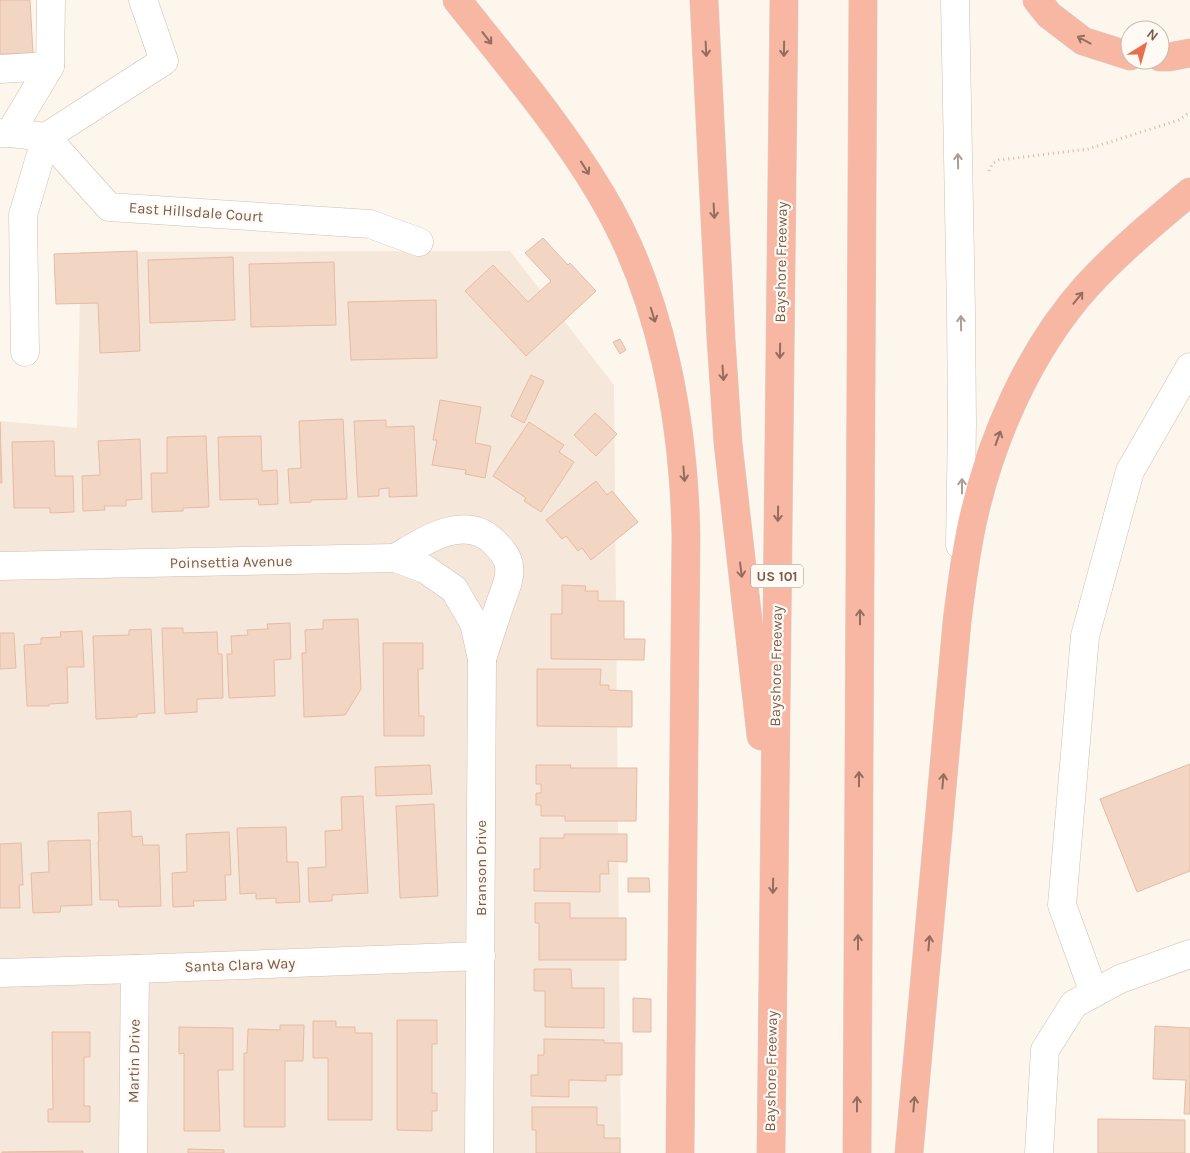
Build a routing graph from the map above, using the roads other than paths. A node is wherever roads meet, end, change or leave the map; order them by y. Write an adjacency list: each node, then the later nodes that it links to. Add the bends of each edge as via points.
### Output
1 (51, 0): 12 (street)
2 (143, 0): 15 (street, via 164,61)
3 (457, 0): 33 (highway, one-way to 33, via 550,118 602,195 622,234 654,316 676,405 686,538)
4 (704, 0): 25 (highway, one-way to 25, via 728,443)
5 (784, 0): 25 (highway, Bayshore Freeway / US 101, one-way to 25)
6 (862, 0): 35 (highway, one-way to 6)
7 (955, 0): 23 (street, one-way to 7, via 962,424)
8 (1037, 0): 9 (highway, one-way to 8, via 1083,41 1049,15)
9 (1120, 53)
10 (1190, 53): 11 (highway)
11 (1170, 57)
12 (50, 66): 13 (street); 14 (street)
13 (0, 69)
14 (5, 133): 15 (street)
15 (46, 137): 17 (street, East Hillsdale Court, via 109,207 370,224); 18 (street, via 23,215)
16 (1190, 192): 23 (highway, one-way to 16, via 972,522 984,481 1003,424 1035,358 1086,288 1122,250)
17 (419, 242)
18 (25, 352)
19 (1190, 367): 30 (street, via 1130,471 1085,636 1062,905)
20 (395, 558): 21 (street, Poinsettia Avenue); 22 (street, Poinsettia Avenue, via 425,570); 24 (street, via 454,529 470,529 489,537 503,550 509,566 508,582)
21 (0, 566)
22 (454, 590): 24 (street, Branson Drive, via 474,623)
23 (957, 622): 36 (highway, one-way to 23)
24 (482, 659): 27 (street, Branson Drive)
25 (774, 846): 34 (highway, Bayshore Freeway / US 101, one-way to 34)
26 (1190, 954): 30 (street, via 1120,979)
27 (481, 956): 28 (street, Santa Clara Way); 32 (street, Branson Drive)
28 (135, 969): 29 (street, Santa Clara Way); 31 (street, Martin Drive)
29 (0, 973)
30 (1094, 993): 37 (street, via 1074,1004 1044,1050)
31 (133, 1153)
32 (479, 1153)
33 (680, 1153)
34 (770, 1153)
35 (857, 1153)
36 (910, 1153)
37 (1039, 1153)

